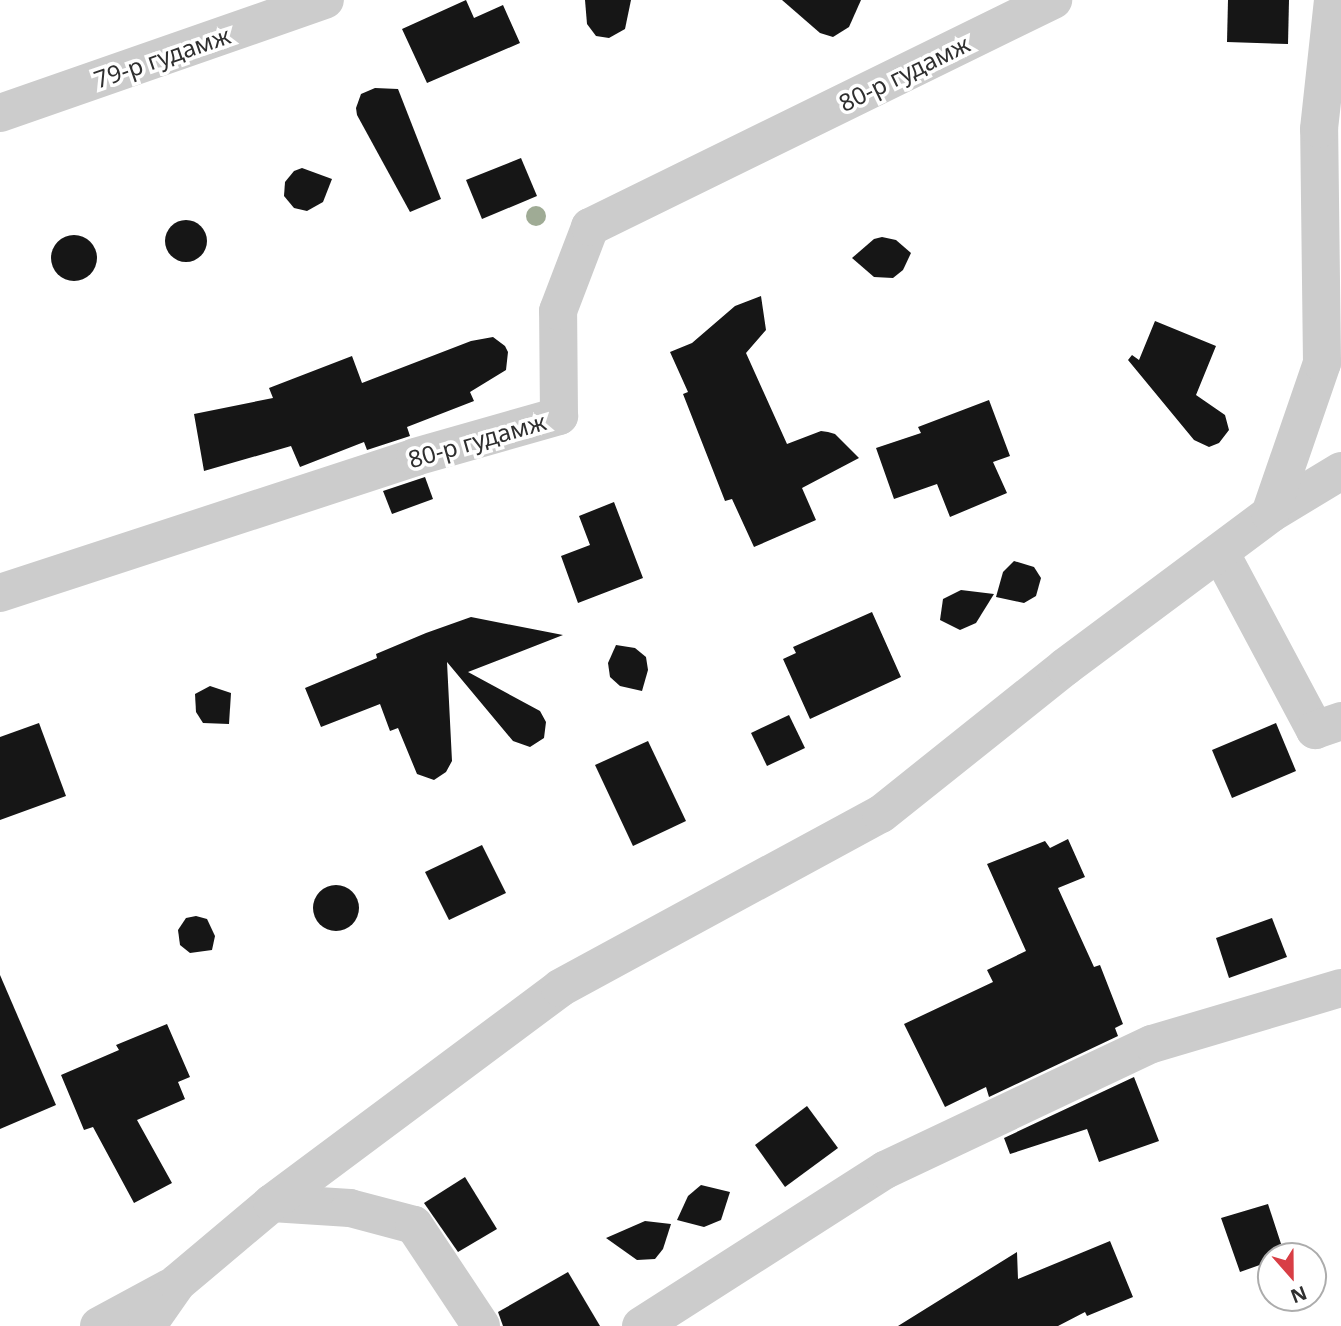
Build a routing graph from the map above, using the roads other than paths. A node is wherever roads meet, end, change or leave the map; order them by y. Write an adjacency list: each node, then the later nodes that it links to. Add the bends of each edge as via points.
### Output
1 (325, 0): 4 (street, 79-р гудамж)
2 (1053, 0): 8 (street, 80-р гудамж, via 590,227 558,311 559,416 415,457)
3 (1333, 0): 6 (street, via 1319,129 1322,363)
4 (0, 113)
5 (1341, 471): 6 (street)
6 (1270, 514): 7 (street)
7 (1220, 552): 9 (street, via 1315,730); 11 (street, via 1065,667 881,814 560,988)
8 (0, 593)
9 (1341, 721)
10 (1341, 988): 16 (street, via 1152,1044 885,1170)
11 (272, 1203): 12 (street); 15 (street, via 350,1208 414,1225)
12 (177, 1283): 13 (street); 14 (street)
13 (99, 1326)
14 (147, 1326)
15 (481, 1326)
16 (641, 1326)

